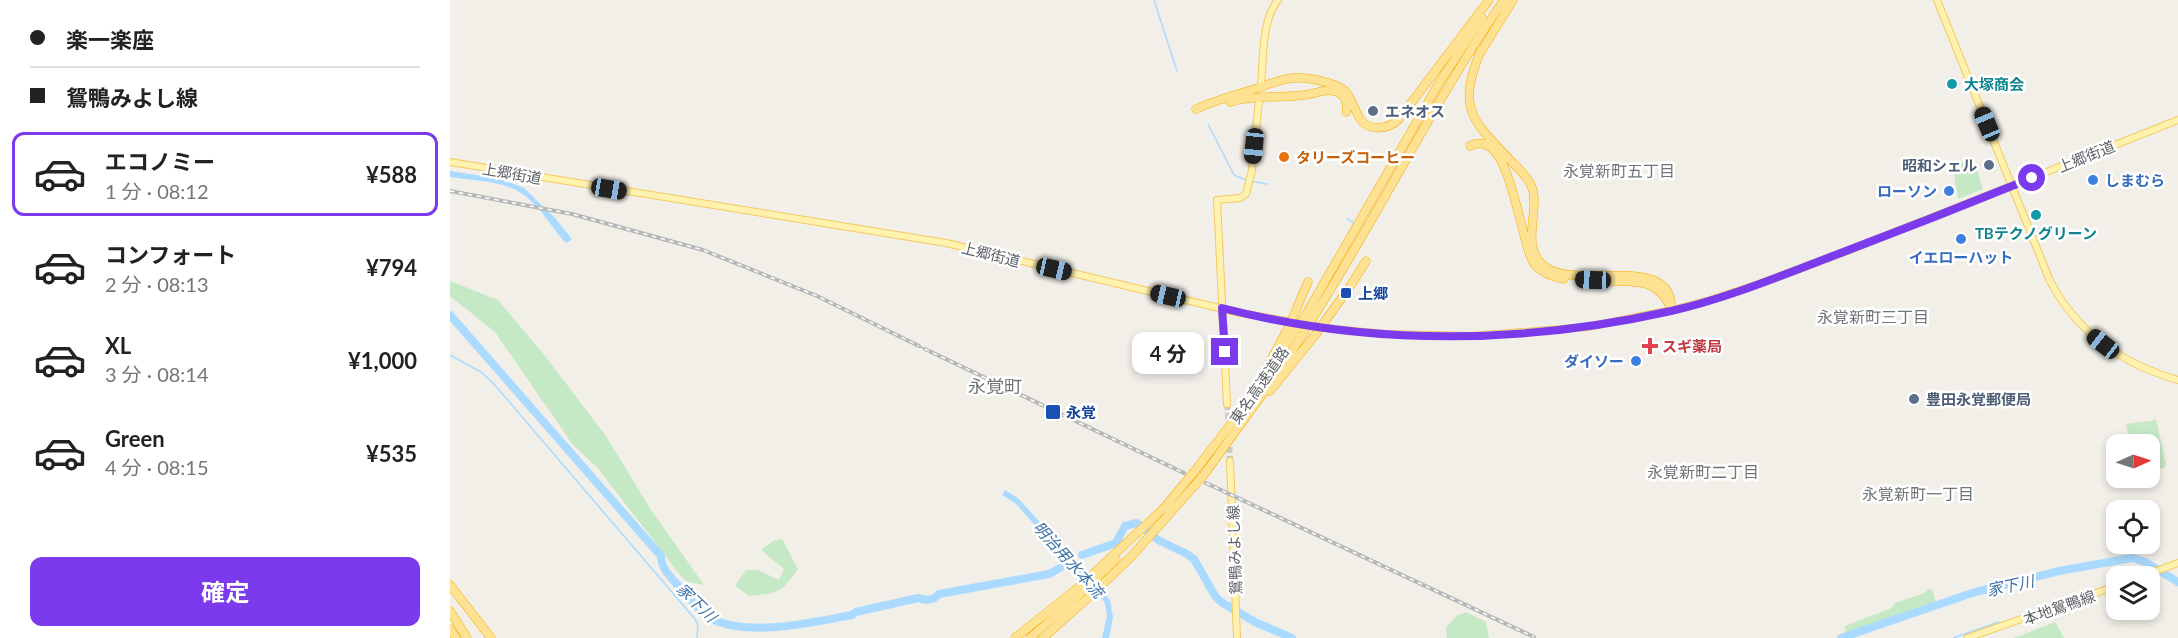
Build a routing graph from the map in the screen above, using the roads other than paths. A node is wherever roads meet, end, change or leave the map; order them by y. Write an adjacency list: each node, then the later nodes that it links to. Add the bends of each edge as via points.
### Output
1 (1278, 0): 8 (main road, via 1269,16)
2 (1492, 0): 10 (highway, via 1399,119 1387,127 1373,127 1361,120 1351,97 1342,88 1302,78 1284,80 1196,109 1243,98 1292,97 1326,90 1338,93 1347,102); 19 (highway, 東名高速道路, via 1439,83)
3 (1504, 0): 19 (highway, 東名高速道路, via 1472,46)
4 (1513, 0): 6 (highway)
5 (1937, 0): 14 (main road)
6 (1481, 50): 7 (highway); 18 (highway, via 1470,81 1470,107 1478,125 1530,184 1534,201 1532,242 1537,258 1548,268 1563,273 1653,280 1668,292)
7 (1464, 83)
8 (1261, 84)
9 (1259, 100): 17 (main road, via 1250,181 1243,198 1217,200)
10 (1348, 113)
11 (2178, 120): 14 (main road, 上郷街道)
12 (1470, 146): 18 (highway, via 1485,144 1502,161 1526,248 1542,271 1566,279 1648,284 1660,291)
13 (450, 162): 17 (main road, 上郷街道, via 946,243)
14 (2012, 186): 18 (main road, 上郷街道, via 1759,284); 21 (main road, via 2050,281 2072,314 2116,354 2150,372)
15 (1366, 261): 22 (highway, bridge, via 1316,334)
16 (1308, 282): 20 (highway, bridge, via 1293,317)
17 (1222, 308): 18 (main road, 上郷街道, via 1334,329 1427,337 1576,328); 23 (main road)
18 (1672, 310)
19 (1308, 319): 20 (highway, 東名高速道路, bridge)
20 (1295, 331): 22 (highway, 東名高速道路); 29 (highway, 東名高速道路, bridge, via 1248,402 1194,472)
21 (2178, 380)
22 (1259, 400): 29 (highway, 東名高速道路, bridge, via 1203,476 1130,558)
23 (1227, 404)
24 (1230, 461): 39 (main road, 鴛鴨みよし線)
25 (2178, 563): 26 (main road)
26 (2160, 570)
27 (450, 586): 35 (highway); 36 (highway)
28 (2106, 589): 40 (main road, 本地鴛鴨線)
29 (1084, 592): 32 (highway, 東名高速道路); 37 (highway); 38 (highway, 東名高速道路)
30 (450, 611): 34 (highway)
31 (450, 629): 33 (highway)
32 (1044, 637)
33 (456, 638)
34 (467, 638)
35 (484, 638)
36 (491, 638)
37 (1015, 638)
38 (1030, 638)
39 (1237, 638)
40 (1967, 638)

